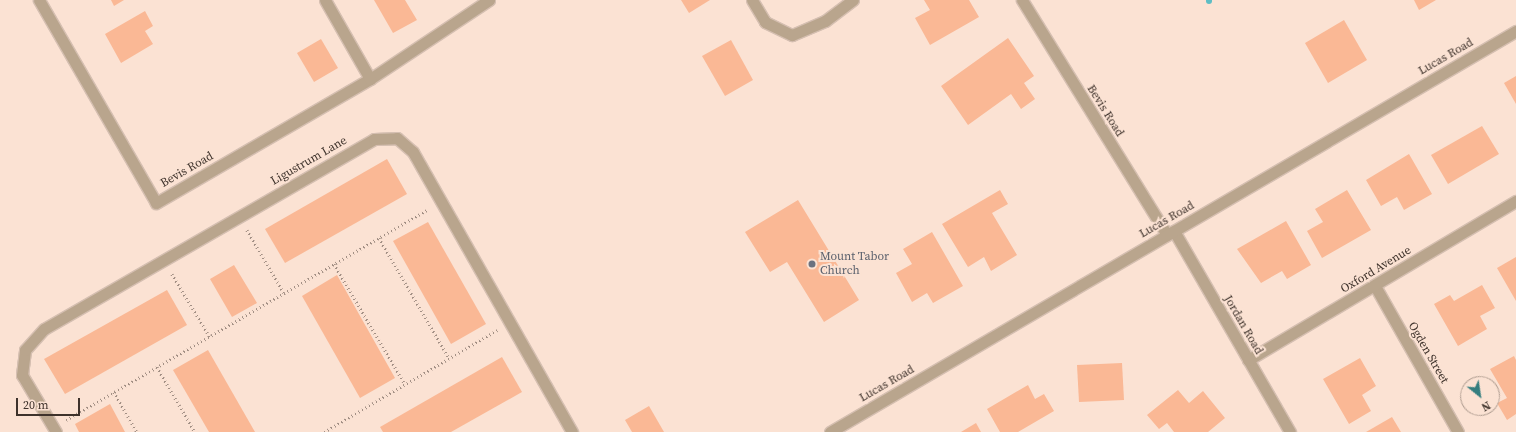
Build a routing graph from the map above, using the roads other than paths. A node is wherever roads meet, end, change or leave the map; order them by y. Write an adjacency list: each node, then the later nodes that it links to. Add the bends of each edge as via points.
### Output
1 (39, 0): 8 (street, Bevis Road, via 156,203)
2 (325, 0): 8 (street)
3 (489, 0): 8 (street, Bevis Road)
4 (752, 0): 5 (street, via 765,22 792,35 825,21)
5 (853, 0)
6 (1022, 0): 10 (street, Bevis Road)
7 (1516, 31): 10 (street, Lucas Road)
8 (370, 79)
9 (1516, 201): 11 (street, Oxford Avenue)
10 (1170, 233): 12 (street, Jordan Road); 14 (street, Lucas Road)
11 (1375, 286): 12 (street, Oxford Avenue); 17 (street, Ogden Street)
12 (1248, 360): 16 (street, Jordan Road)
13 (55, 430): 15 (street, Ligustrum Lane, via 22,375 25,350 44,329 374,139 397,138 413,152)
14 (835, 431)
15 (572, 432)
16 (1290, 432)
17 (1458, 432)

